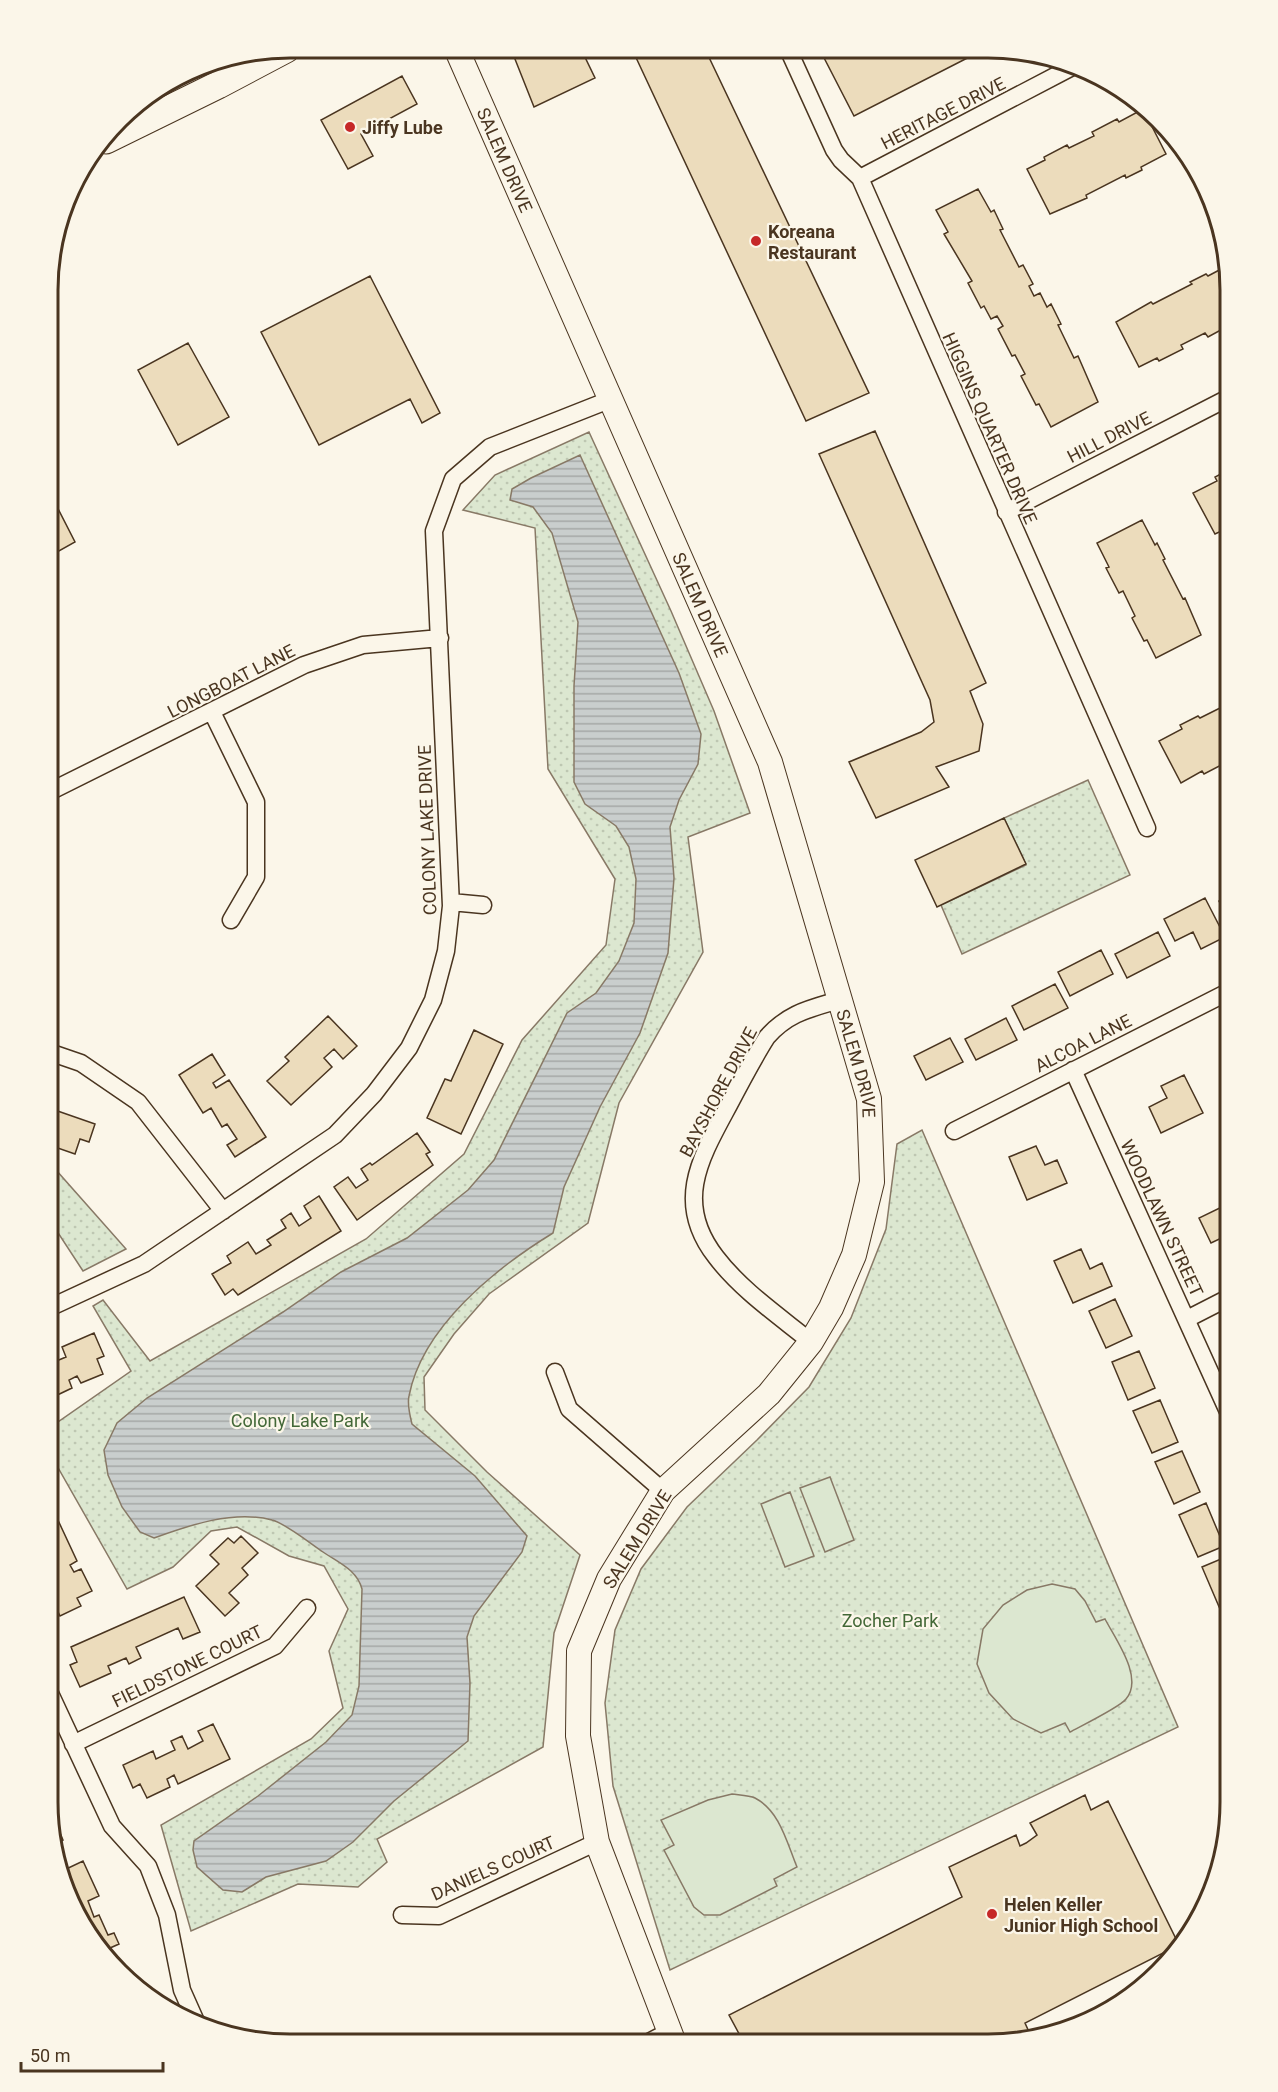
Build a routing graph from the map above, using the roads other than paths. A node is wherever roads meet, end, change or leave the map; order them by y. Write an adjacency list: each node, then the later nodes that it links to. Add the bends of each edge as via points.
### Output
1 (460, 58): 7 (street, SALEM DRIVE)
2 (793, 58): 6 (street, HIGGINS QUARTER DRIVE, via 834,150)
3 (266, 60): 5 (main road)
4 (1065, 72): 6 (street, HERITAGE DRIVE)
5 (122, 132)
6 (860, 178): 9 (street, HIGGINS QUARTER DRIVE)
7 (609, 400): 10 (street, COLONY LAKE DRIVE, via 490,447 453,479 434,531); 18 (street, SALEM DRIVE, via 770,762)
8 (1220, 402): 9 (street, HILL DRIVE)
9 (1006, 512): 13 (street, HIGGINS QUARTER DRIVE)
10 (440, 638): 11 (street, LONGBOAT LANE, via 363,645 304,664); 14 (street, COLONY LAKE DRIVE)
11 (213, 712): 12 (street, LONGBOAT LANE); 16 (street, via 256,802 256,877)
12 (58, 788)
13 (1147, 828)
14 (451, 902): 15 (street); 22 (street, COLONY LAKE DRIVE, via 446,951 434,1000 409,1048 374,1094 335,1135)
15 (483, 905)
16 (231, 920)
17 (1220, 996): 20 (street, ALCOA LANE)
18 (839, 1000): 26 (street, SALEM DRIVE, via 869,1099 872,1182 854,1255); 26 (street, BAYSHORE DRIVE, via 790,1016 767,1037 703,1152 694,1186 701,1232 717,1258 739,1282)
19 (58, 1055): 22 (street, via 81,1063 138,1102)
20 (1073, 1070): 21 (street, ALCOA LANE); 25 (street, WOODLAWN STREET)
21 (954, 1131)
22 (223, 1212): 24 (street, COLONY LAKE DRIVE, via 144,1264)
23 (1220, 1302): 25 (street)
24 (58, 1304)
25 (1187, 1319): 28 (street, WOODLAWN STREET)
26 (811, 1342): 29 (street, SALEM DRIVE, via 769,1394)
27 (555, 1372): 29 (street, via 569,1409)
28 (1220, 1393)
29 (663, 1491): 33 (street, SALEM DRIVE, via 609,1579 579,1651 578,1736)
30 (307, 1608): 32 (street, FIELDSTONE COURT, via 275,1646)
31 (58, 1711): 32 (street)
32 (73, 1744): 35 (street, via 112,1826 148,1866 167,1915 182,1990)
33 (597, 1842): 34 (street, DANIELS COURT, via 439,1916); 36 (street, SALEM DRIVE)
34 (402, 1915)
35 (192, 2012)
36 (669, 2034)

